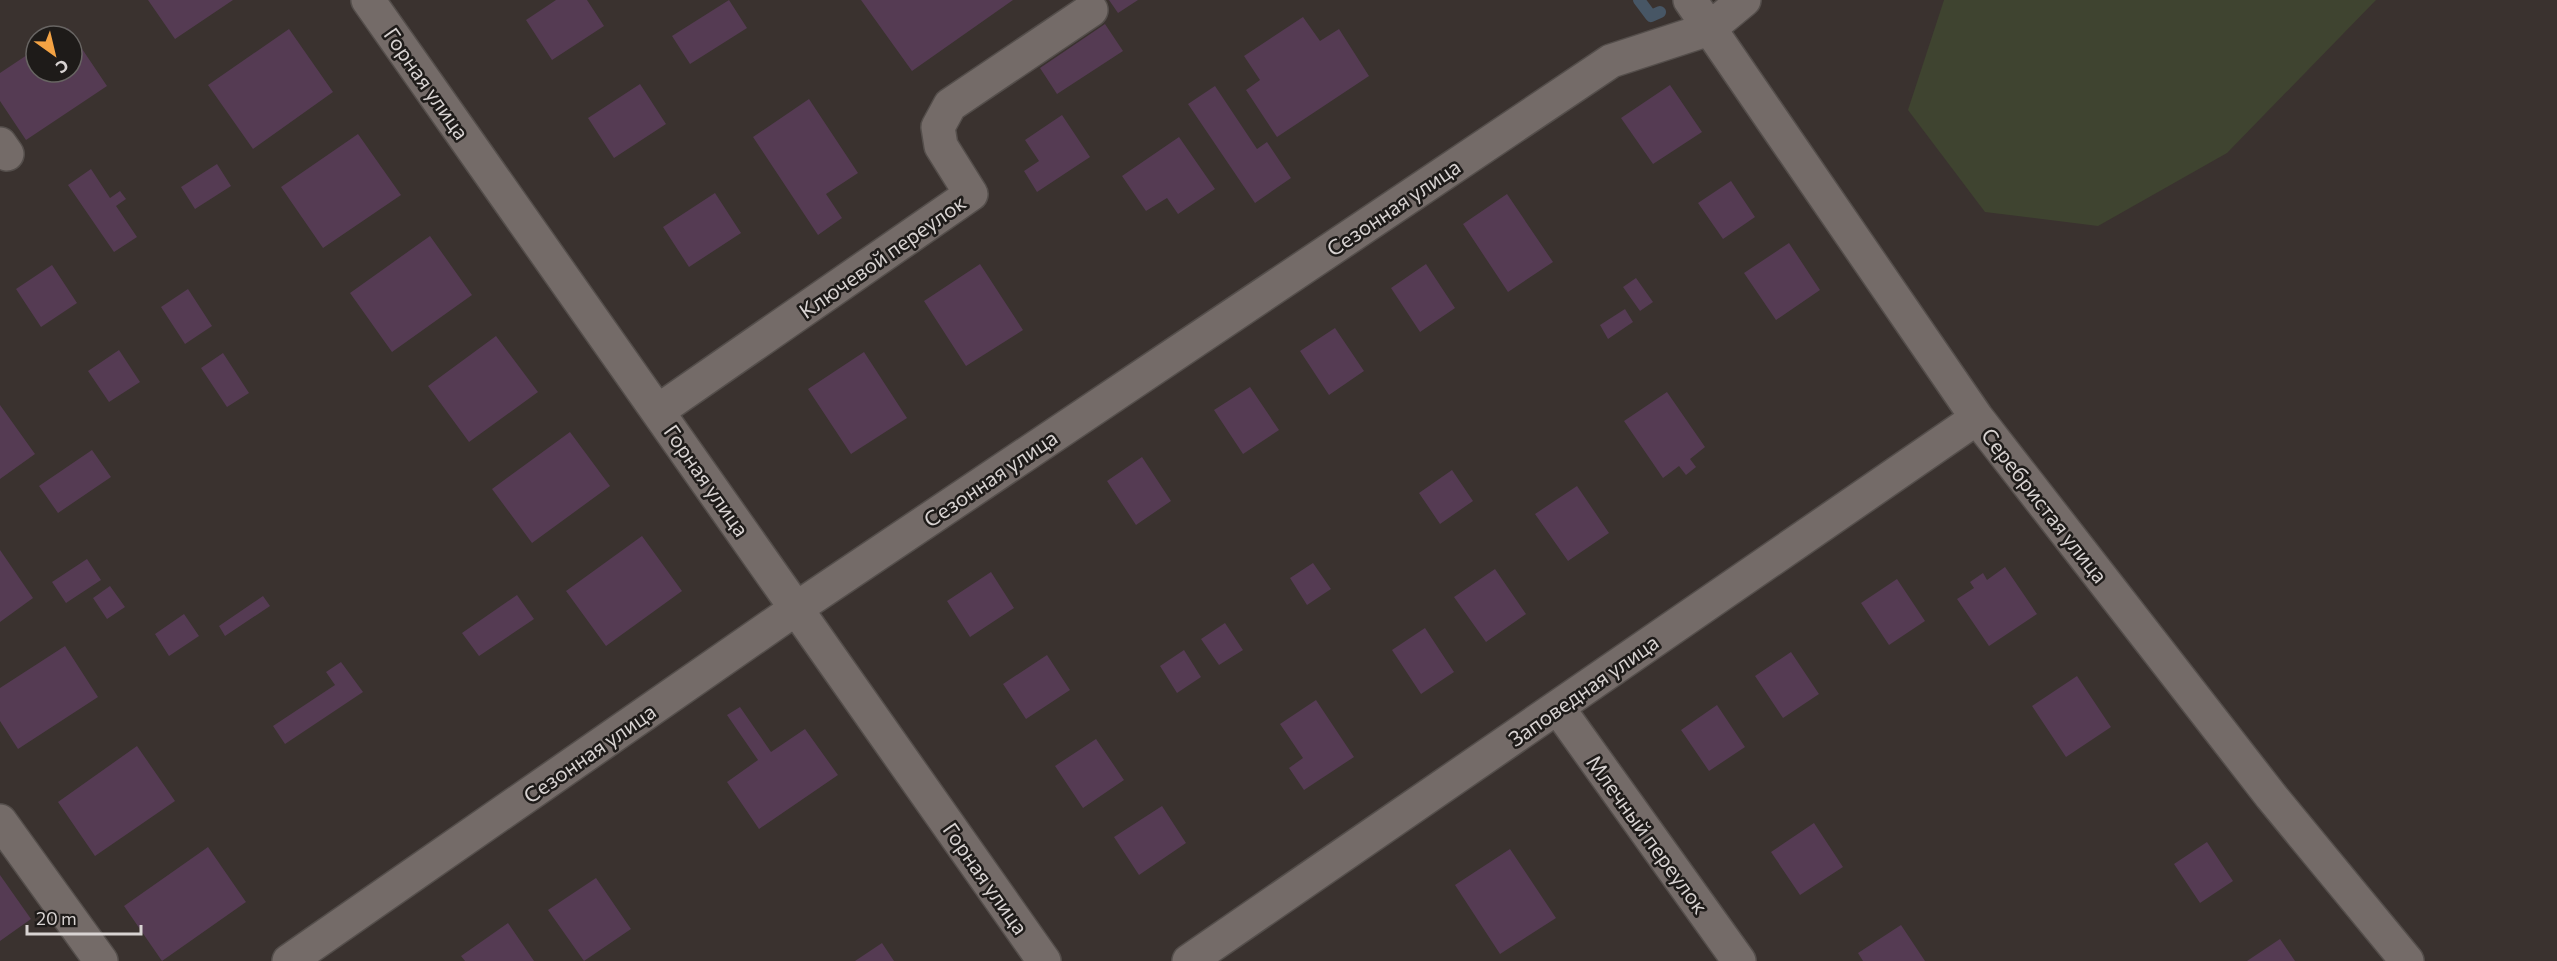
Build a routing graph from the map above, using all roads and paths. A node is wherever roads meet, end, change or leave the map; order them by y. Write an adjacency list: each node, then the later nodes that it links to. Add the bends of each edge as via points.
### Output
1 (368, 0): 6 (street, Горная улица)
2 (1690, 0): 5 (street, Серебристая улица)
3 (1744, 0): 5 (street)
4 (1091, 10): 6 (street, Ключевой переулок, via 950,105 938,127 940,146 971,194)
5 (1709, 29): 7 (street, Серебристая улица); 8 (street, Сезонная улица, via 1611,61)
6 (658, 411): 8 (street, Горная улица)
7 (1977, 418): 9 (street, Заповедная улица); 16 (street, Серебристая улица, via 2271,796)
8 (797, 609): 12 (street, Сезонная улица); 13 (street, Горная улица)
9 (1558, 708): 14 (street, Заповедная улица); 15 (street, Млечный переулок)
10 (0, 821): 11 (street)
11 (100, 961)
12 (289, 961)
13 (1044, 961)
14 (1189, 961)
15 (1739, 961)
16 (2407, 961)

